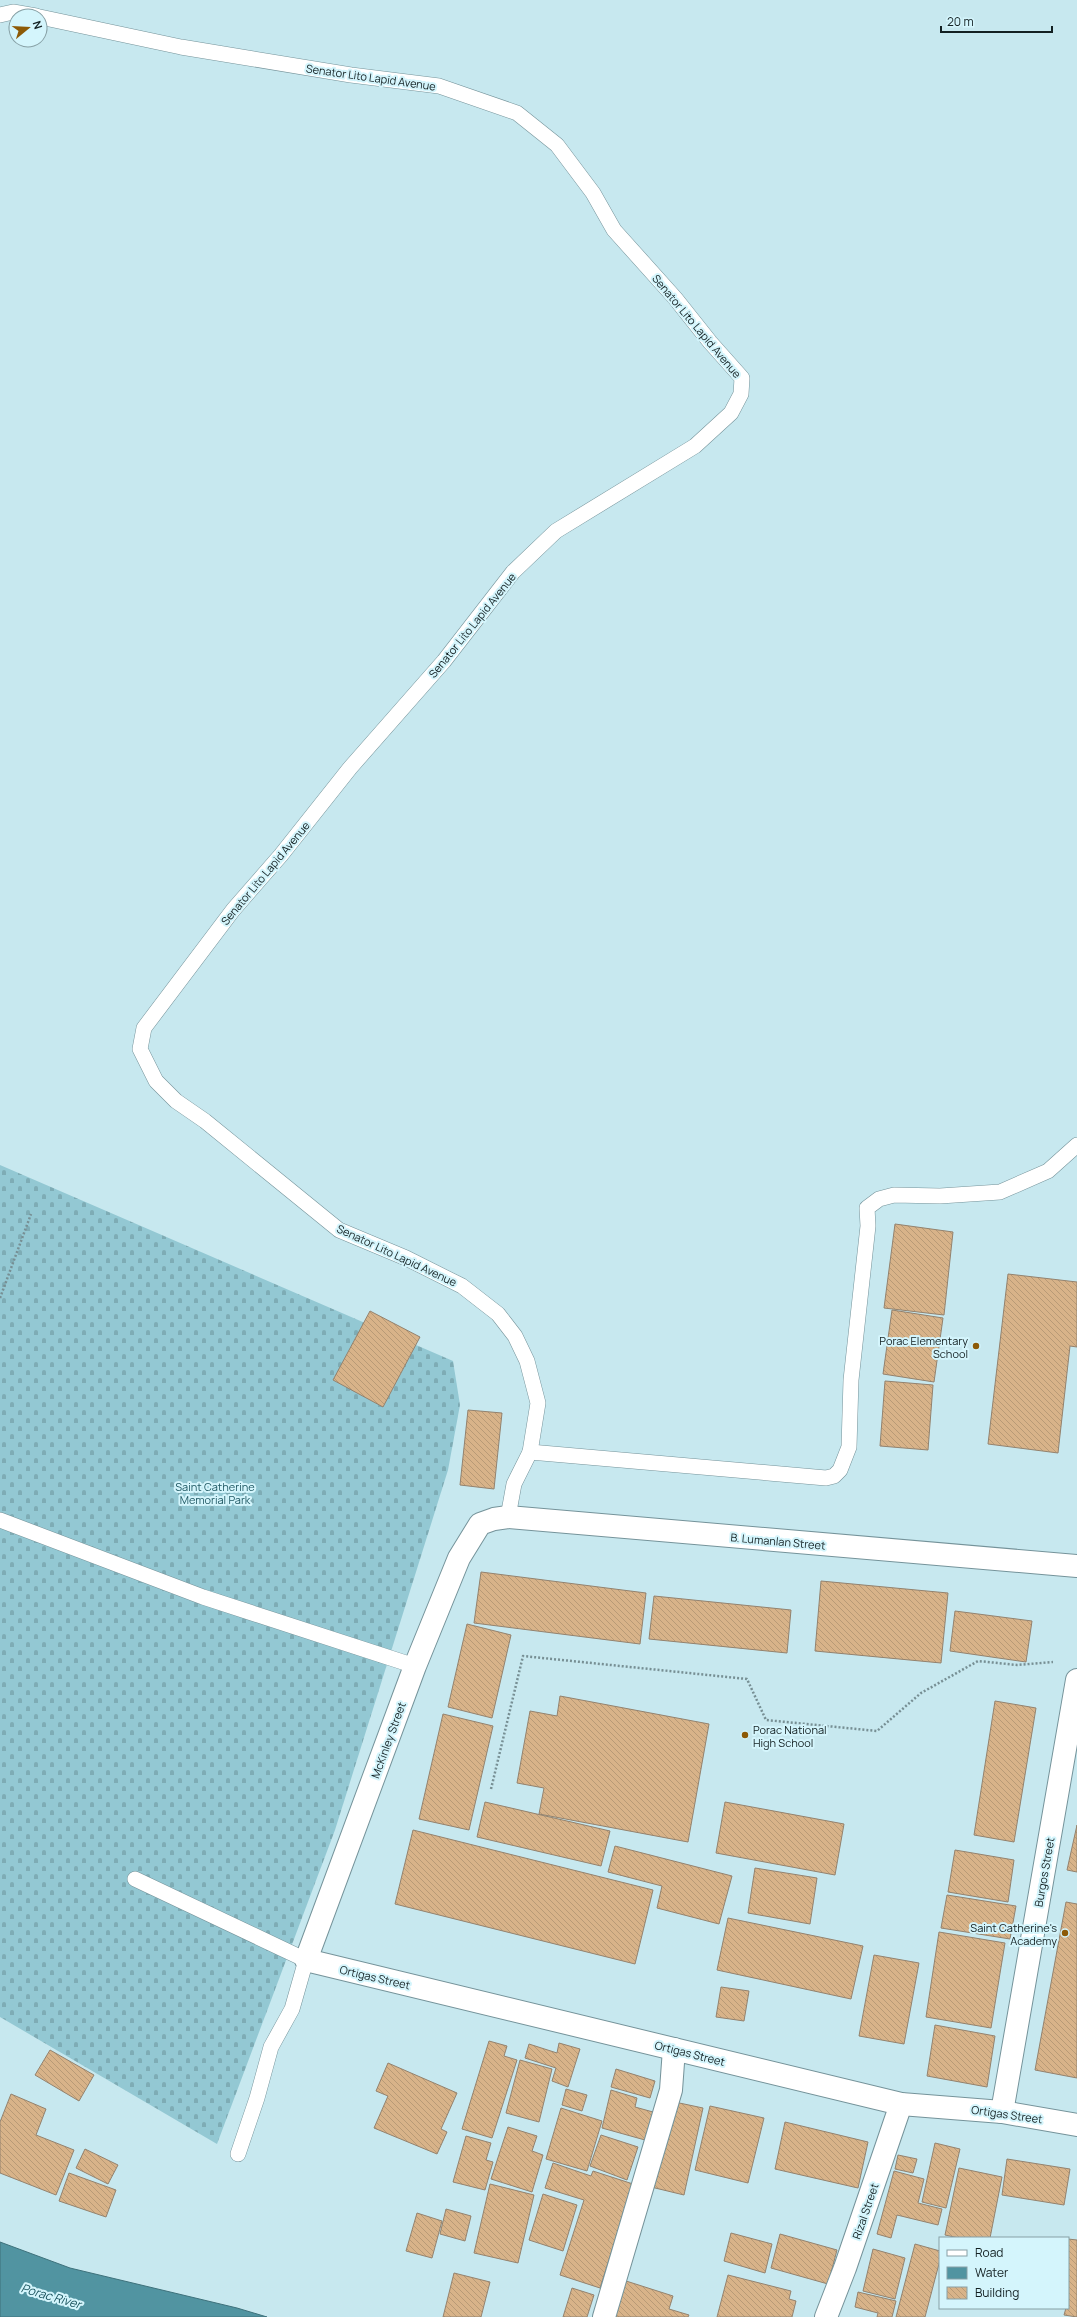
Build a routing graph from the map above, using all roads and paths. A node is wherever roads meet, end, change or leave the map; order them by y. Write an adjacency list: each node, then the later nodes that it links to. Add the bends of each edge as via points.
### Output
1 (3, 0): 2 (lane)
2 (6, 13)
3 (48, 19): 7 (lane, Senator Lito Lapid Avenue, via 181,47 352,75 439,86 517,114 557,145 593,192 614,230 742,378 741,394 731,413 695,446 556,531 512,572 444,661 350,768 281,855 233,910 144,1028 140,1049 156,1081 176,1101 205,1121 339,1230 406,1258 462,1286 498,1314 515,1336 527,1361 538,1403)
4 (1077, 1145): 7 (lane, via 1048,1171 1000,1192 940,1196 894,1195 879,1199 867,1208 868,1226 851,1380 849,1448 840,1470 834,1476 826,1478)
5 (31, 1214): 6 (path)
6 (0, 1298)
7 (530, 1452): 8 (lane, Senator Lito Lapid Avenue, via 514,1484)
8 (508, 1517): 10 (street, B. Lumanlan Street); 11 (street, B. Lumanlan Street)
9 (0, 1520): 13 (lane, via 203,1597)
10 (480, 1524): 13 (street, McKinley Street, via 459,1558)
11 (1077, 1566)
12 (1058, 1662): 15 (path, via 1017,1665 978,1661 921,1693 876,1730 766,1720 747,1679 523,1656)
13 (415, 1666): 17 (street, McKinley Street)
14 (1077, 1680): 20 (street, Burgos Street)
15 (491, 1789)
16 (135, 1879): 17 (lane)
17 (306, 1960): 18 (street, Ortigas Street); 22 (lane, via 292,2009 271,2047)
18 (674, 2049): 19 (street, Ortigas Street); 23 (street, via 671,2090)
19 (901, 2104): 20 (street, Ortigas Street); 24 (street, Rizal Street)
20 (1002, 2112): 21 (street, Ortigas Street)
21 (1077, 2125)
22 (238, 2154)
23 (604, 2317)
24 (826, 2317)

